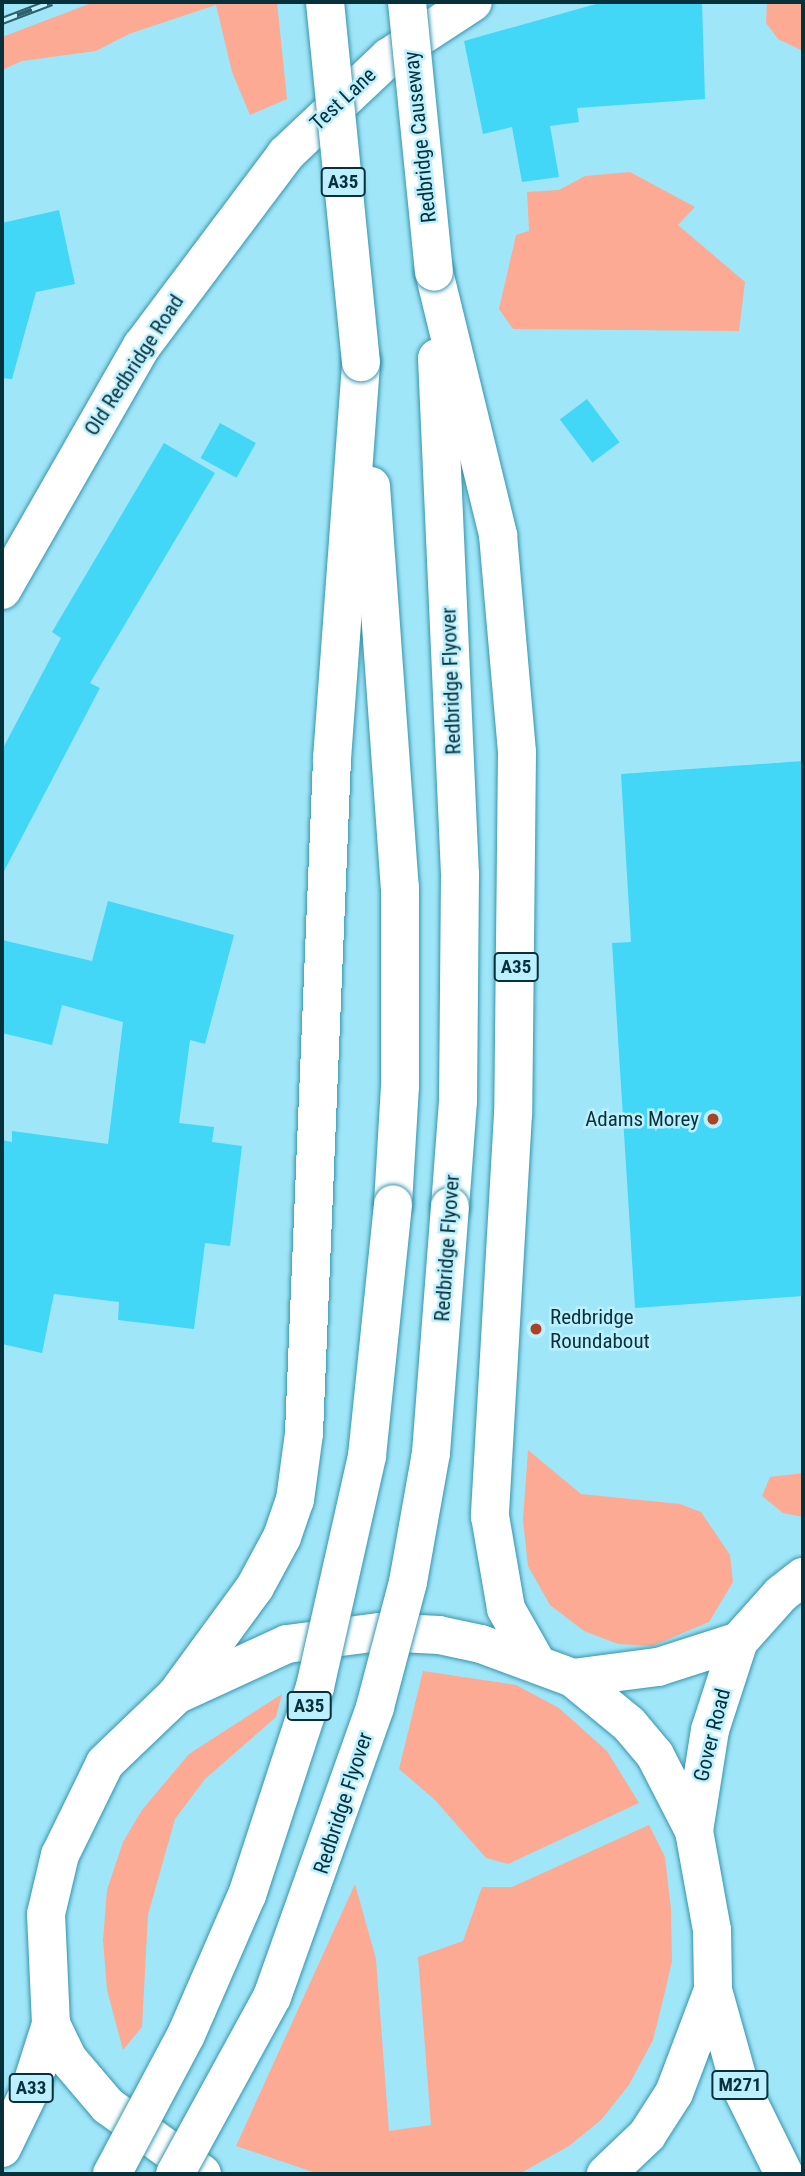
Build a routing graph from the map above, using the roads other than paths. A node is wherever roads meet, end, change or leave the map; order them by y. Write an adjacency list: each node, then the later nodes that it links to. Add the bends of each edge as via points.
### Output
1 (325, 2): 6 (main road, A35, bridge)
2 (407, 2): 5 (main road, Redbridge Causeway / A35, bridge)
3 (473, 2): 4 (main road, Test Lane, via 388,57)
4 (286, 154): 7 (main road, Old Redbridge Road, via 142,346)
5 (434, 272): 10 (main road, A35, via 498,535 517,752 513,1114 490,1516 506,1609); 18 (main road, Redbridge Flyover / A35, bridge, via 460,875 458,1101 431,1453 408,1582 375,1707 325,1862 272,1997)
6 (361, 362): 12 (main road, A35, via 332,759 304,1433 282,1537 255,1587); 17 (main road, A35, bridge, via 400,887 400,1086 393,1204 367,1456 315,1687 247,1895 187,2035)
7 (2, 590)
8 (803, 1577): 9 (main road, Gover Road, via 781,1594)
9 (739, 1641): 11 (main road, via 659,1667); 13 (main road, Gover Road, via 710,1730)
10 (535, 1660): 11 (main road); 12 (main road, via 439,1635 337,1636 287,1644)
11 (573, 1678): 13 (main road, via 629,1724 655,1755)
12 (176, 1695): 15 (main road, via 105,1763 60,1855 46,1914)
13 (694, 1831): 14 (main road, via 712,1930)
14 (713, 1990): 20 (main road, via 674,2093 647,2135); 21 (main road, M271, via 739,2083)
15 (51, 2024): 16 (main road, A33, via 30,2090); 19 (main road, via 68,2059 108,2106)
16 (2, 2148)
17 (112, 2174)
18 (175, 2174)
19 (202, 2174)
20 (606, 2174)
21 (784, 2174)

